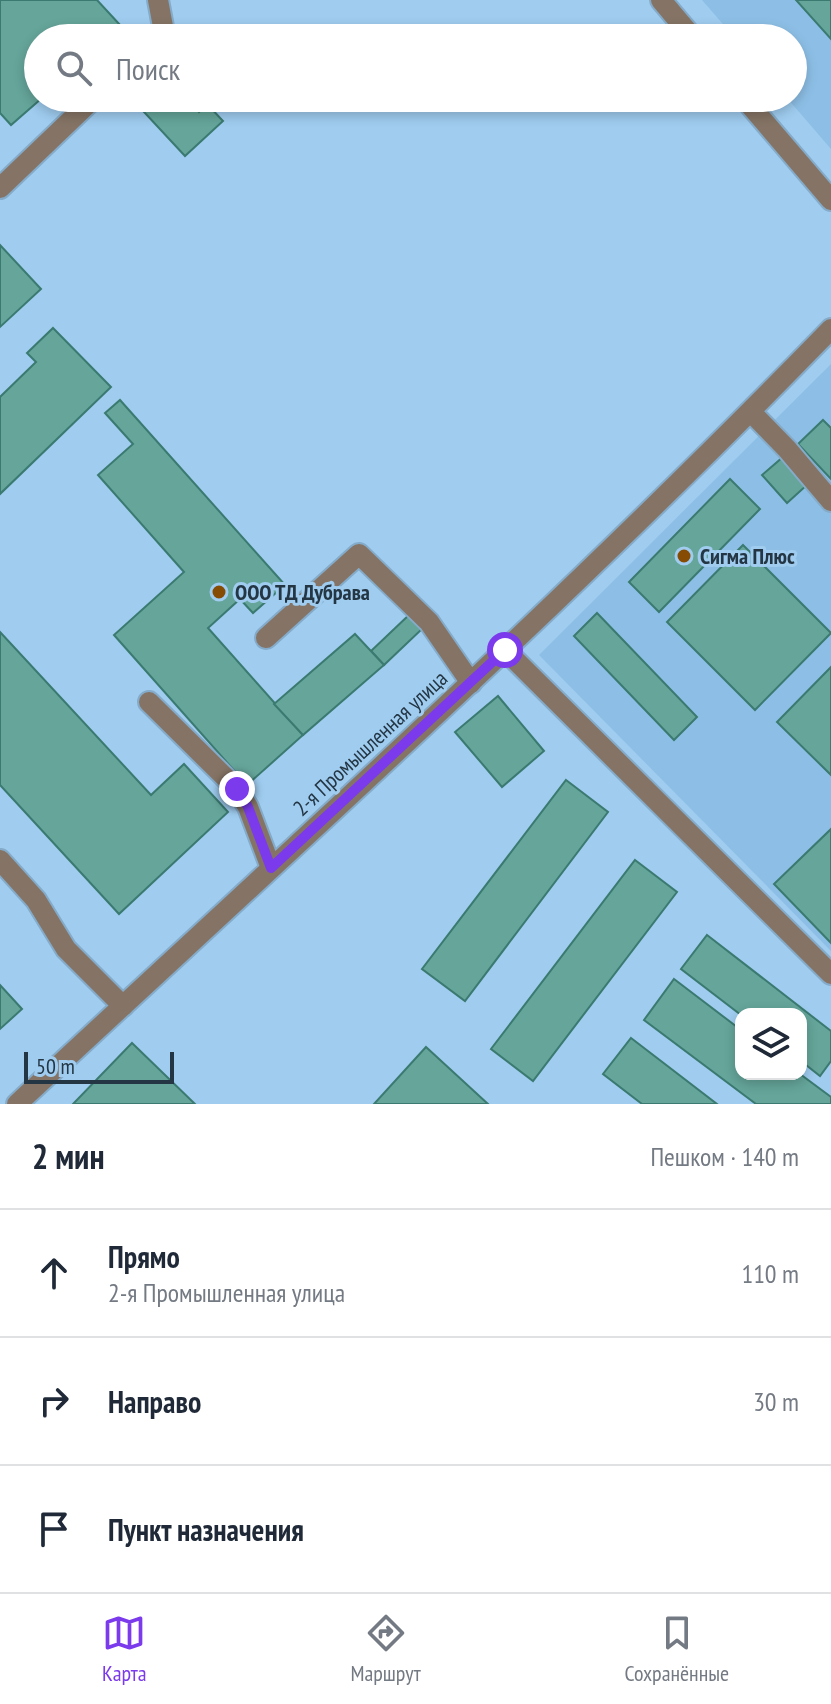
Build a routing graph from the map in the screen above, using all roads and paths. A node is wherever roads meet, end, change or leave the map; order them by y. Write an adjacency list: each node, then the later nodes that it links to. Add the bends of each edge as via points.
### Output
1 (158, 0): 3 (street)
2 (661, 0): 4 (street)
3 (162, 24)
4 (681, 24)
5 (79, 112): 7 (street)
6 (756, 112): 8 (street)
7 (0, 188)
8 (831, 200)
9 (831, 329): 10 (street, 2-я Промышленная улица)
10 (751, 412): 11 (street); 13 (street, 2-я Промышленная улица)
11 (831, 501)
12 (266, 638): 14 (street, via 359,554 429,622)
13 (505, 650): 14 (street, 2-я Промышленная улица); 18 (street)
14 (471, 683): 17 (street, 2-я Промышленная улица)
15 (149, 702): 17 (street, via 237,789)
16 (0, 860): 19 (street, via 36,900 66,949)
17 (271, 868): 19 (street, 2-я Промышленная улица)
18 (831, 974)
19 (123, 1006): 20 (street, 2-я Промышленная улица)
20 (17, 1104)

